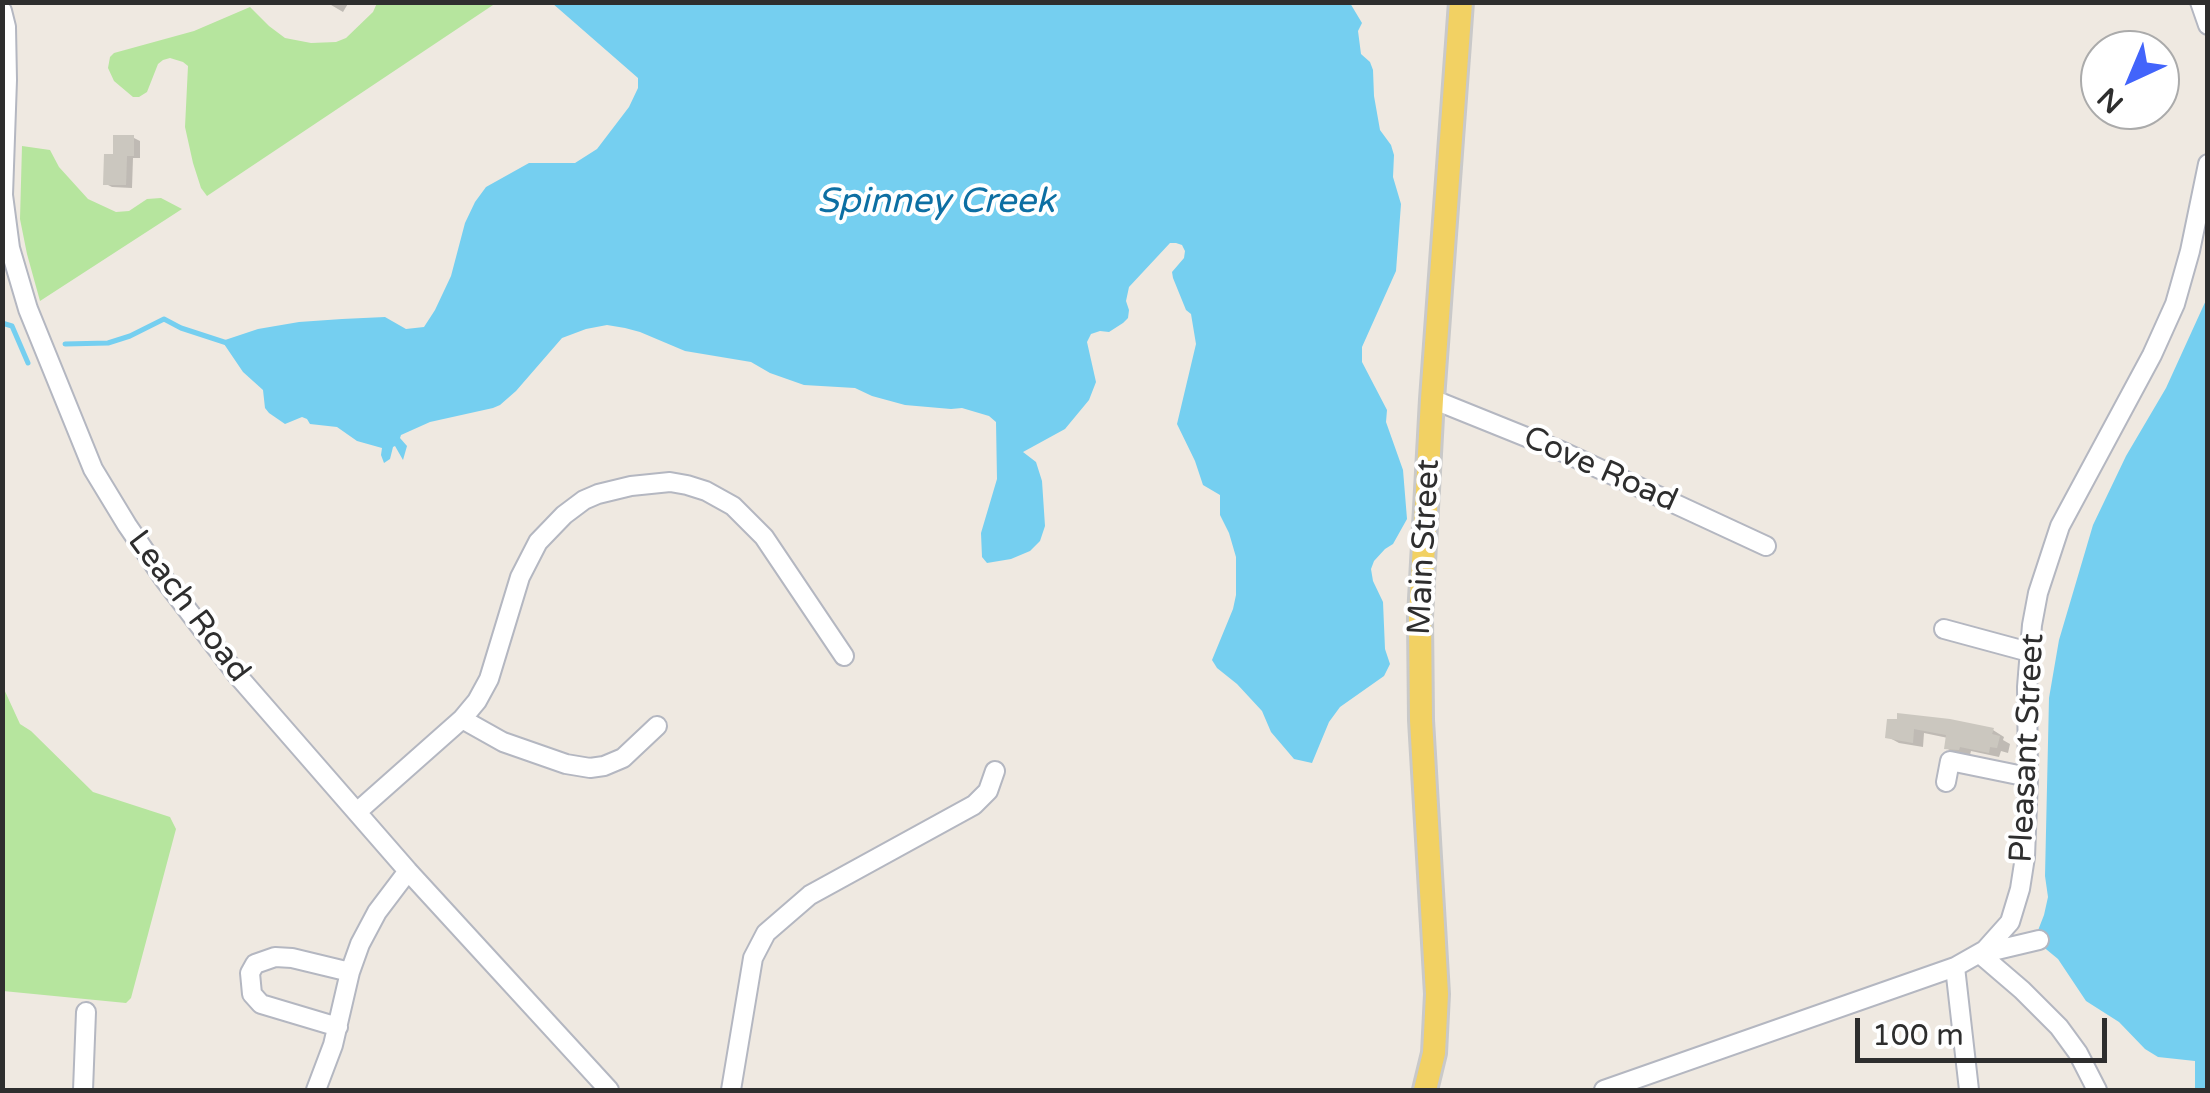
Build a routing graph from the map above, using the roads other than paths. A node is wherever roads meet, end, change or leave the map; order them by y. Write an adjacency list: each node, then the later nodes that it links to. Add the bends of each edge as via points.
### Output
1 (1461, 2): 6 (main road, Main Street)
2 (2200, 2): 4 (street)
3 (2, 11): 16 (street, Leach Road, via 3,195 10,248 92,469 202,631)
4 (2208, 25)
5 (2208, 164): 9 (street, Pleasant Street, via 2175,304 2060,526 2038,593)
6 (1432, 400): 7 (street, Cove Road, via 1562,450); 28 (main road, Main Street, via 1420,663 1437,1005)
7 (1766, 546)
8 (1944, 629): 9 (street)
9 (2029, 652): 14 (street, Pleasant Street)
10 (844, 656): 11 (street, via 764,537 733,506 687,484 632,486 584,500 538,542 520,577 489,679)
11 (462, 719): 12 (street, via 503,742 590,768 623,758); 16 (street)
12 (657, 726)
13 (995, 771): 27 (street, via 974,806 810,895 766,933 753,958)
14 (2028, 777): 15 (street, via 1950,761); 19 (street, Pleasant Street, via 2016,904 2005,928)
15 (1946, 782)
16 (357, 812): 17 (street, Leach Road)
17 (408, 871): 21 (street, via 367,930); 26 (street, Leach Road)
18 (2039, 940): 19 (street)
19 (1980, 954): 20 (street, Pleasant Street); 31 (street, via 2059,1027)
20 (1955, 966): 29 (street, Pleasant Street); 30 (street)
21 (350, 972): 23 (street); 23 (street, via 274,958 250,973 252,994 262,1004)
22 (86, 1012): 24 (street)
23 (338, 1027): 25 (street)
24 (83, 1090)
25 (316, 1090)
26 (609, 1090)
27 (731, 1090)
28 (1425, 1090)
29 (1608, 1090)
30 (1969, 1090)
31 (2097, 1090)

